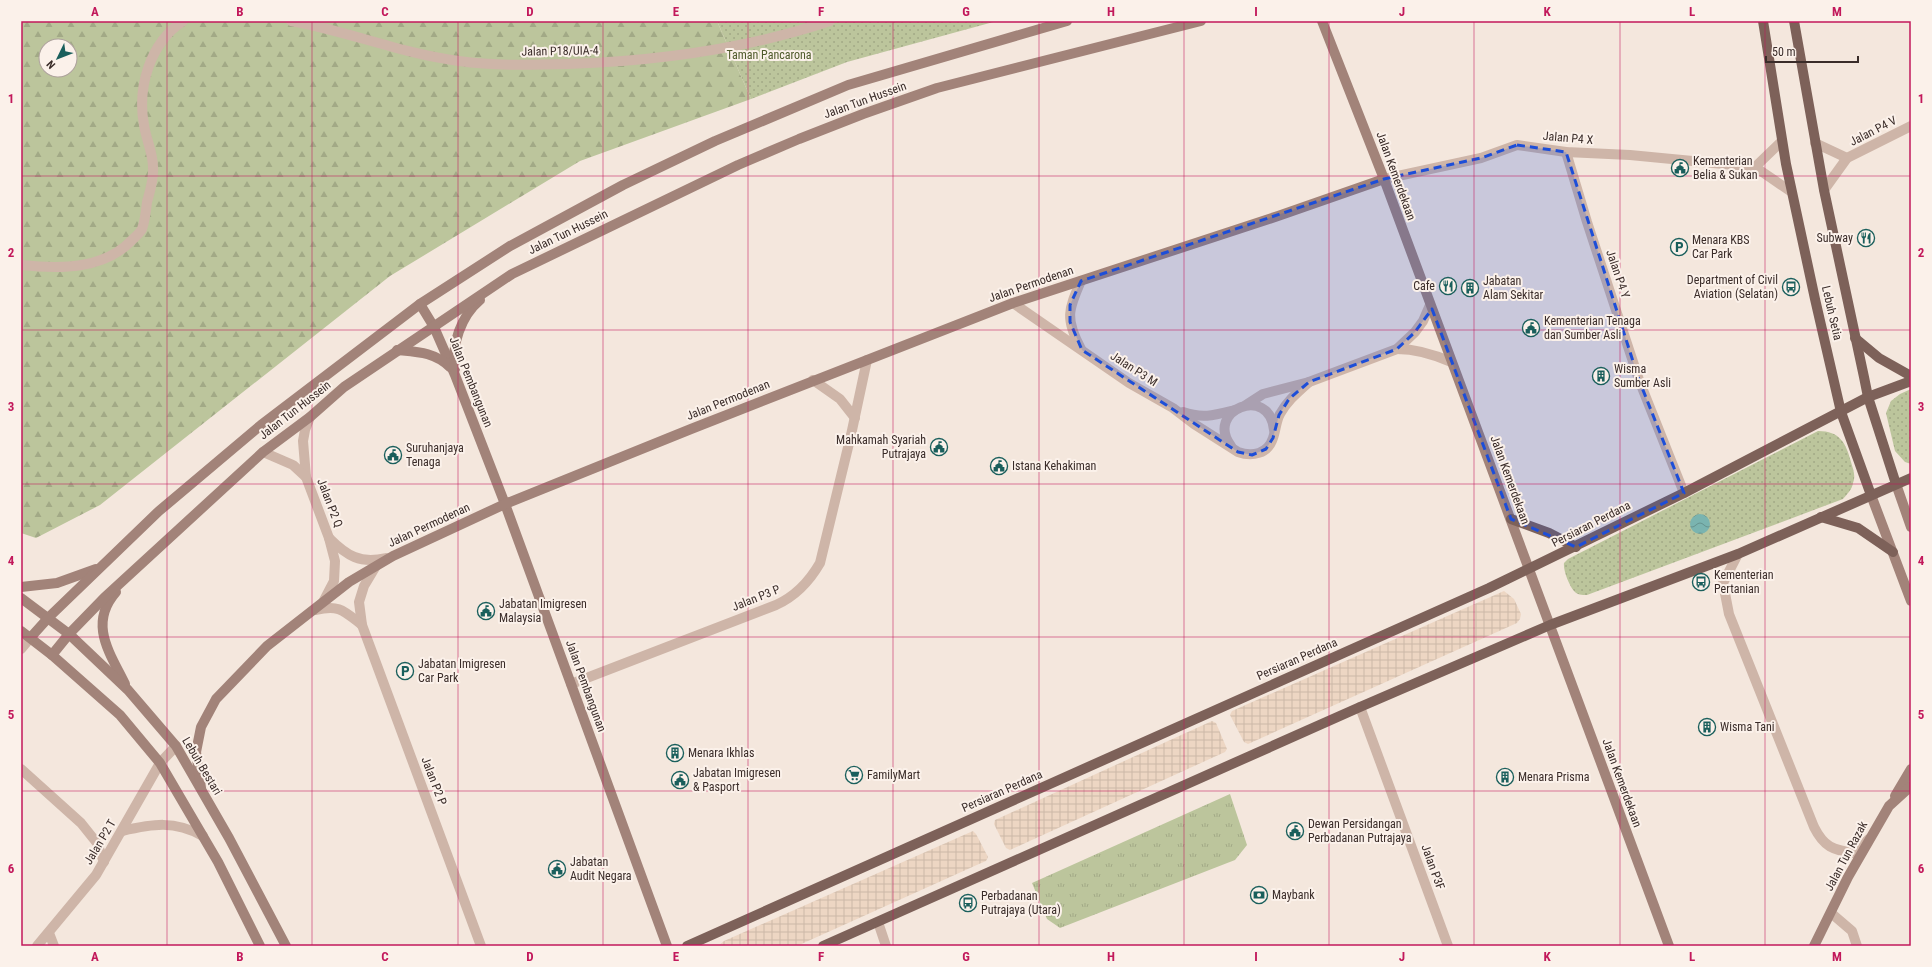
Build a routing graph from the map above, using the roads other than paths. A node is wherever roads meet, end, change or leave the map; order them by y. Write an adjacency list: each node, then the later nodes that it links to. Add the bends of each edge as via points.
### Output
1 (183, 21): 18 (street, via 164,39 150,62 142,91 144,125 153,165 153,179 141,230 124,248 107,258 82,266)
2 (291, 21): 3 (street, Jalan P18/UIA-4, via 310,24 391,48 459,61 528,66 606,63 695,53 748,44)
3 (830, 21)
4 (1067, 21): 21 (main road, Jalan Tun Hussein, via 848,85 715,141 623,185 510,246)
5 (1201, 21): 19 (main road, Jalan Tun Hussein, via 936,88 799,138 738,164)
6 (1763, 21): 10 (main road, Lebuh Setia)
7 (1794, 21): 11 (main road, Lebuh Setia)
8 (1324, 22): 15 (main road, Jalan Kemerdekaan)
9 (1911, 126): 13 (street, Jalan P4 V)
10 (1782, 141): 14 (street); 17 (main road, Lebuh Setia)
11 (1815, 143): 13 (street, Jalan P4 V); 16 (main road, Lebuh Setia)
12 (1566, 152): 14 (street, Jalan P4 X); 15 (street, Jalan P4 X, via 1517,145 1481,158); 49 (street, Jalan P4 Y, via 1639,380)
13 (1847, 158): 16 (street, Jalan P4 V)
14 (1754, 166): 17 (street, Jalan P4 X)
15 (1384, 179): 20 (main road, Jalan Permodenan); 23 (main road, Jalan Kemerdekaan)
16 (1824, 190): 25 (main road, Lebuh Setia)
17 (1790, 191): 40 (main road, Lebuh Setia)
18 (21, 265)
19 (512, 274): 24 (main road, Jalan Tun Hussein); 31 (main road, via 476,303 460,327)
20 (1081, 281): 22 (main road, Jalan Permodenan); 28 (street, Jalan P3 M, via 1070,305 1070,322)
21 (420, 304): 24 (main road, Jalan Pembangunan); 61 (main road, Jalan Tun Hussein, via 261,425 159,511)
22 (1012, 304): 28 (street, Jalan P3 M); 29 (main road, Jalan Permodenan)
23 (1430, 305): 26 (street, Jalan P3 M, via 1415,332); 30 (main road, Jalan Kemerdekaan)
24 (434, 327): 27 (main road, Jalan Tun Hussein); 31 (main road, Jalan Pembangunan)
25 (1855, 338): 32 (main road, via 1879,358); 36 (main road, Lebuh Setia)
26 (1397, 349): 30 (street, Jalan P3 M, via 1424,351); 35 (street, Jalan P3 M)
27 (397, 350): 31 (main road, via 426,352 442,359); 41 (main road, Jalan Tun Hussein, via 344,387)
28 (1082, 350): 38 (street, Jalan P3 M, via 1129,383)
29 (867, 360): 33 (main road, Jalan Permodenan); 42 (street, Jalan P3 P)
30 (1451, 362): 53 (main road, Jalan Kemerdekaan)
31 (453, 372): 51 (main road, Jalan Pembangunan)
32 (1911, 376)
33 (813, 380): 42 (street, via 840,399); 51 (main road, Jalan Permodenan)
34 (1911, 381): 36 (main road, Persiaran Perdana)
35 (1309, 382): 37 (street, Jalan P3 M, via 1263,394); 43 (street, Jalan P3 M, via 1289,399 1279,415)
36 (1868, 397): 40 (main road, Persiaran Perdana); 48 (main road, Lebuh Setia)
37 (1246, 405): 39 (street, Jalan P3 M); 43 (street, via 1253,405 1266,412 1271,417)
38 (1173, 408): 39 (street, Jalan P3 M, via 1196,417); 44 (street, Jalan P3 M)
39 (1235, 410): 44 (street, via 1224,428)
40 (1841, 412): 49 (main road, Persiaran Perdana); 50 (main road, Lebuh Setia)
41 (310, 418): 45 (main road, Jalan Tun Hussein); 46 (street, Jalan P2 Q, via 303,441)
42 (855, 418): 77 (street, Jalan P3 P, via 820,563 802,589 790,599 776,605)
43 (1274, 432): 44 (street, Jalan P3 M, via 1270,444 1260,453 1245,455)
44 (1232, 448)
45 (263, 452): 46 (street, Jalan P2 Q, via 293,465); 62 (main road, Jalan Tun Hussein)
46 (306, 477): 55 (street, Jalan P2 Q)
47 (1911, 478): 48 (main road)
48 (1896, 484): 50 (main road); 54 (main road, Lebuh Setia)
49 (1684, 493): 56 (main road, Persiaran Perdana)
50 (1870, 495): 52 (main road); 57 (main road, Lebuh Setia)
51 (505, 504): 59 (main road, Jalan Permodenan); 77 (main road, Jalan Pembangunan)
52 (1821, 517): 57 (main road, via 1858,528); 58 (main road)
53 (1511, 519): 56 (main road, via 1549,533); 63 (main road, Jalan Kemerdekaan)
54 (1911, 527)
55 (329, 538): 59 (street, Jalan P2 Q, via 344,552 355,557 370,560); 67 (street, Jalan P2 Q, via 335,561 334,581)
56 (1576, 547): 63 (main road, Persiaran Perdana)
57 (1893, 552): 66 (main road, Lebuh Setia)
58 (1738, 554): 71 (main road); 89 (street, via 1724,583 1729,614 1814,827 1820,839 1831,848 1842,851 1854,853)
59 (393, 556): 60 (main road, Jalan Permodenan)
60 (377, 565): 67 (main road, Jalan Permodenan, via 349,582); 70 (street, Jalan P2 P, via 364,586 359,602)
61 (101, 567): 64 (main road, via 57,583); 69 (main road, Jalan Tun Hussein)
62 (135, 570): 73 (main road, Jalan Tun Hussein); 78 (main road, via 113,596 102,620 104,642)
63 (1528, 570): 71 (main road, Jalan Kemerdekaan); 100 (main road, Persiaran Perdana)
64 (21, 587)
65 (21, 598): 69 (main road, Lebuh Bestari)
66 (1911, 601)
67 (322, 604): 68 (main road, Jalan Permodenan)
68 (312, 612): 70 (street, via 330,607 341,610); 85 (main road, Jalan Permodenan, via 267,646 216,699 201,727 196,752)
69 (49, 617): 73 (main road, Lebuh Bestari); 74 (main road, Jalan Tun Hussein)
70 (362, 625): 98 (street, Jalan P2 P)
71 (1550, 625): 79 (main road); 104 (main road, Jalan Kemerdekaan)
72 (21, 631): 74 (main road)
73 (69, 634): 76 (main road, Jalan Tun Hussein); 78 (main road, Lebuh Bestari)
74 (31, 637): 75 (street, Jalan Tun Hussein); 76 (main road)
75 (21, 650)
76 (52, 655): 81 (main road, via 120,715)
77 (571, 684): 99 (main road, Jalan Pembangunan)
78 (128, 690): 80 (main road, Lebuh Bestari)
79 (1360, 707): 92 (main road); 103 (street, Jalan P3F)
80 (176, 746): 81 (street, Jalan P2 T); 85 (main road, Lebuh Bestari)
81 (160, 763): 87 (street, Jalan P2 T); 88 (main road)
82 (21, 769): 90 (street, via 82,823 97,843)
83 (1911, 769): 86 (main road)
84 (1911, 786): 86 (main road, Jalan Tun Razak)
85 (201, 788): 97 (main road, Lebuh Bestari)
86 (1889, 806): 89 (main road, Jalan Tun Razak)
87 (122, 831): 88 (street, via 149,825 170,824 186,827); 90 (street, Jalan P2 T)
88 (203, 836): 96 (main road)
89 (1870, 838): 91 (main road, Jalan Tun Razak)
90 (104, 862): 93 (street, Jalan P2 T)
91 (1831, 913): 105 (main road, Jalan Tun Razak); 106 (street, via 1852,932)
92 (878, 922): 101 (main road); 102 (street)
93 (49, 933): 94 (street, Jalan P2 T); 95 (street)
94 (37, 946)
95 (54, 946)
96 (260, 946)
97 (286, 946)
98 (481, 946)
99 (667, 946)
100 (687, 946)
101 (823, 946)
102 (886, 946)
103 (1448, 946)
104 (1669, 946)
105 (1814, 946)
106 (1857, 946)

